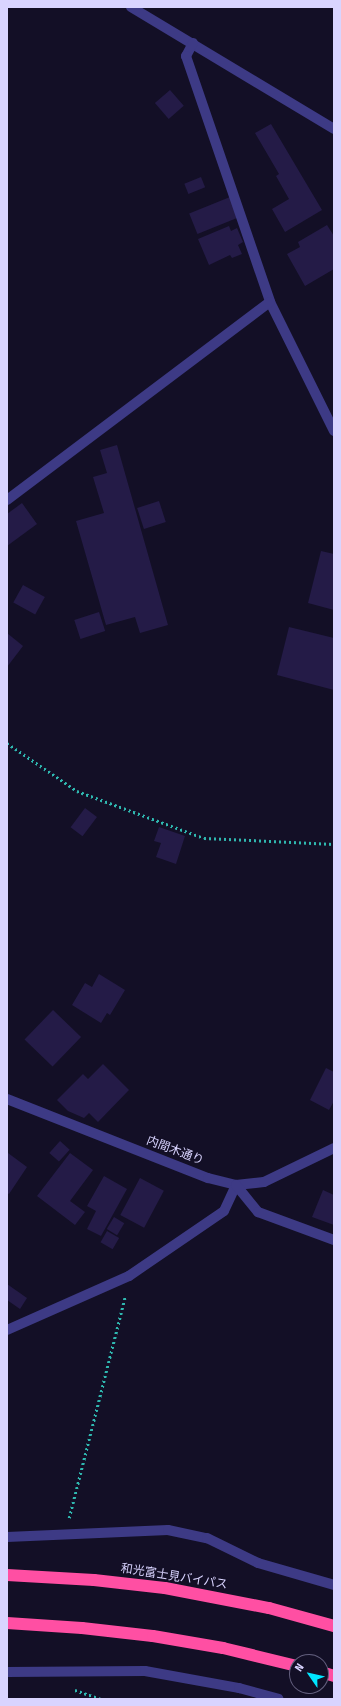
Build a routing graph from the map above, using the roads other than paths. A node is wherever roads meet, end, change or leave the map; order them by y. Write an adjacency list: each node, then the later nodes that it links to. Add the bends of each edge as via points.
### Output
1 (131, 7): 2 (street)
2 (193, 43): 3 (street); 4 (street, via 186,56)
3 (334, 129)
4 (270, 302): 5 (street); 6 (street)
5 (334, 431)
6 (7, 500)
7 (7, 1099): 9 (street, 内間木通り, via 208,1178)
8 (334, 1148): 9 (street, 内間木通り, via 264,1182)
9 (236, 1185): 10 (street, via 258,1212); 11 (street, via 224,1211 130,1276)
10 (334, 1240)
11 (7, 1330)
12 (7, 1537): 14 (street, via 168,1530 207,1538 258,1563)
13 (7, 1575): 16 (highway, 和光富士見バイパス, via 94,1580 165,1588 269,1608)
14 (334, 1585)
15 (7, 1623): 17 (highway, via 153,1636 223,1648)
16 (334, 1626)
17 (289, 1664)
18 (7, 1672): 19 (street, via 145,1671 239,1688)
19 (278, 1699)

